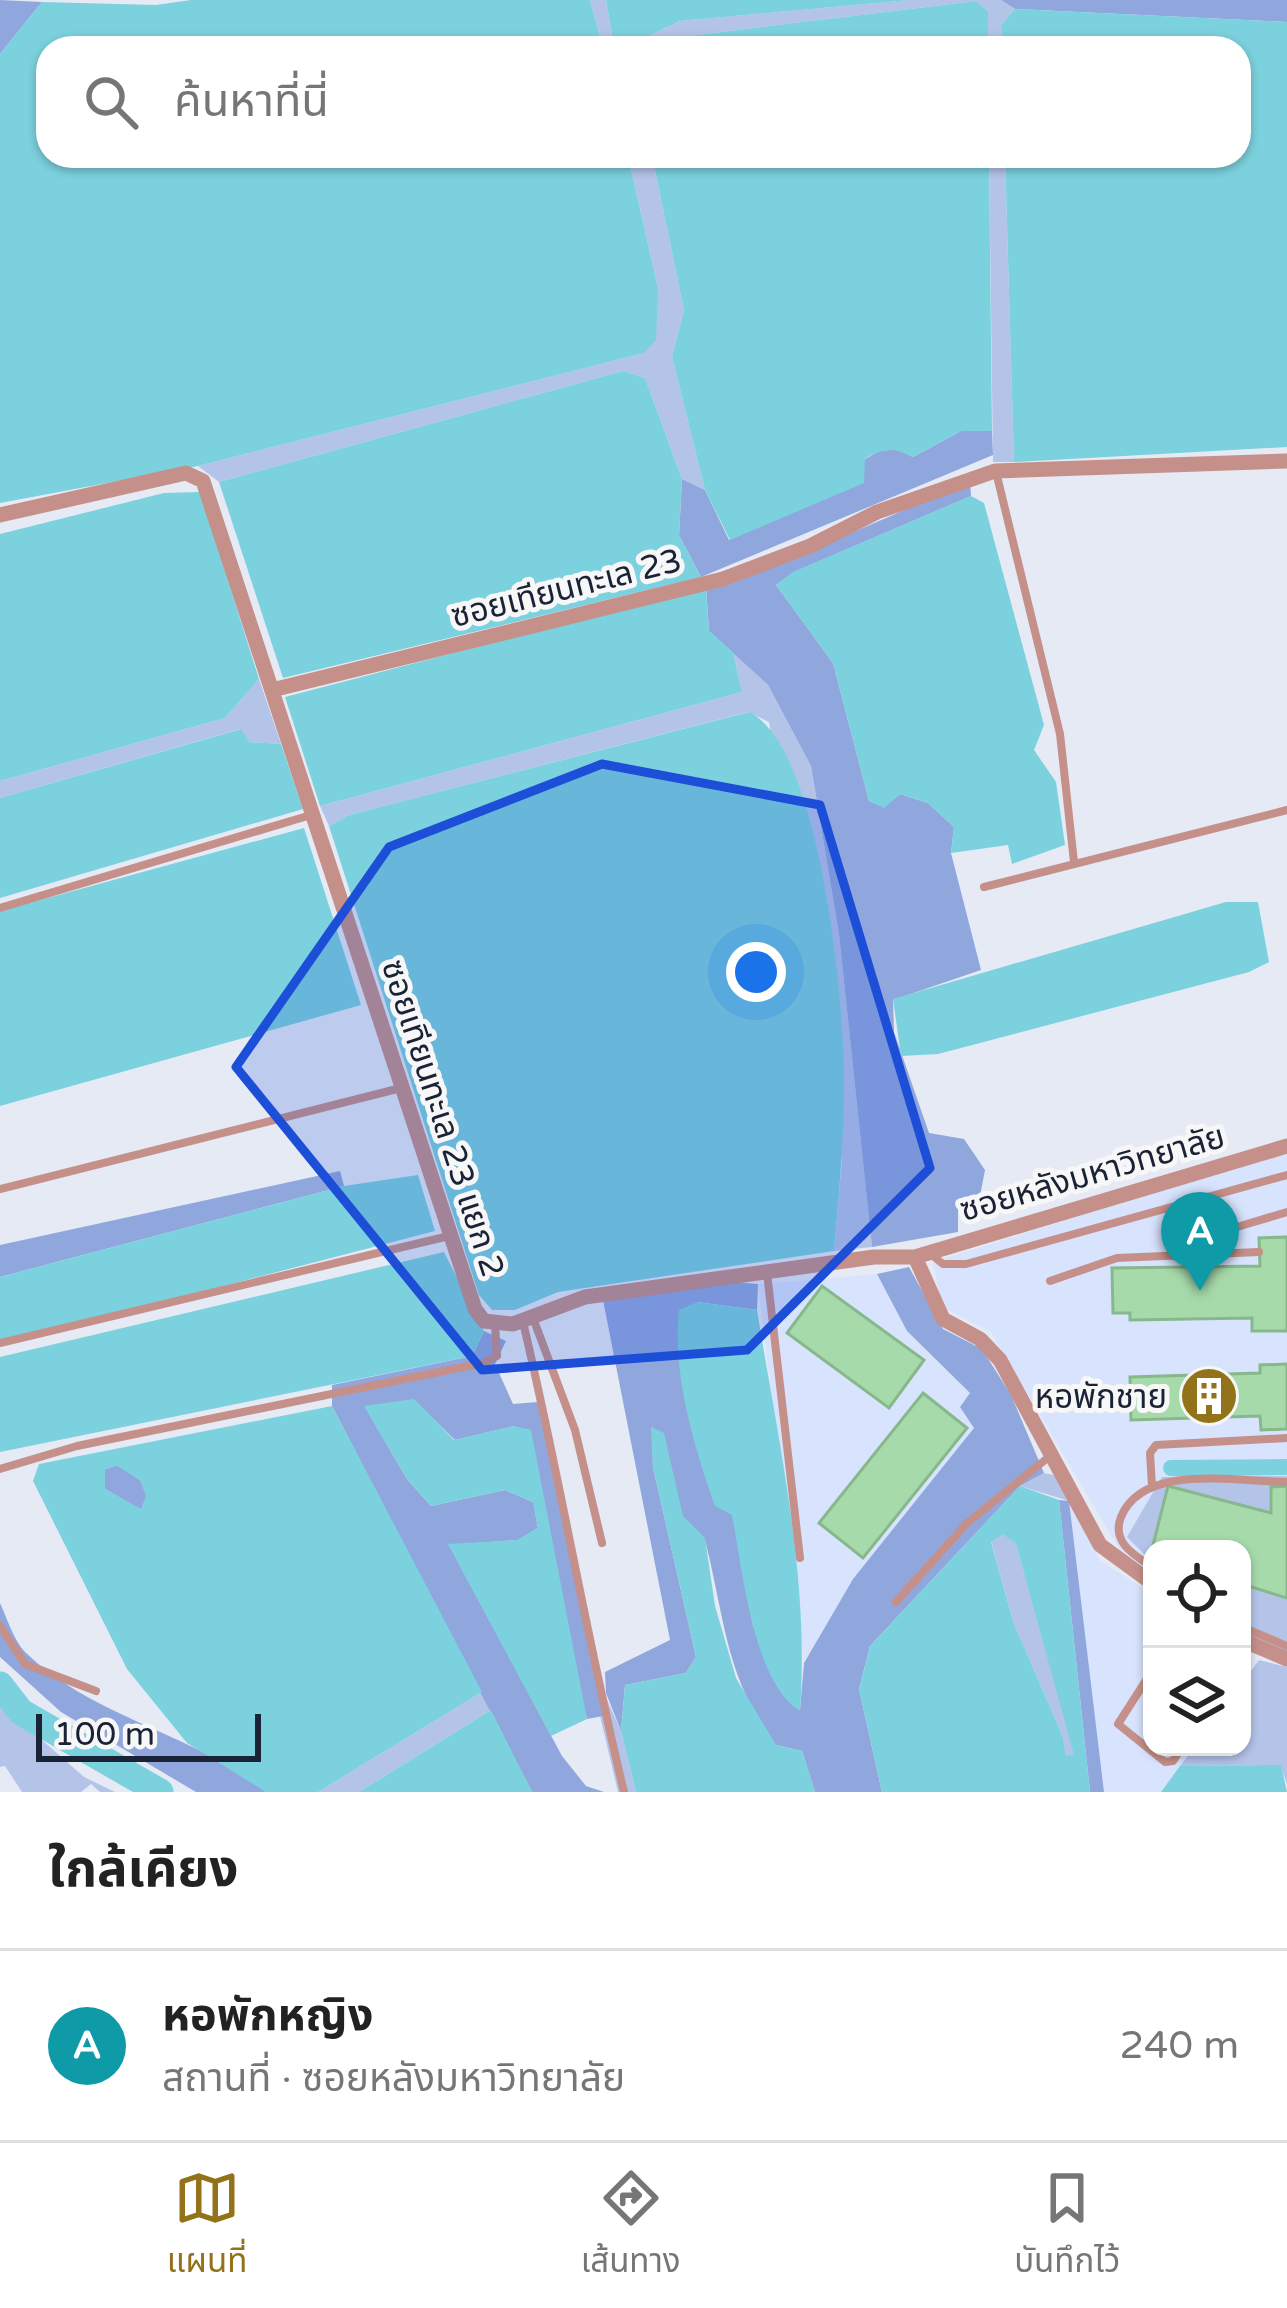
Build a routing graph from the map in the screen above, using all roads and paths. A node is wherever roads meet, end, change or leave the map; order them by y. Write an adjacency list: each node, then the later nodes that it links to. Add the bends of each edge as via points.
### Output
1 (1287, 461): 2 (street, ซอยเทียนทะเล 23)
2 (995, 471): 4 (street, ซอยเทียนทะเล 23, via 877,512 746,572); 7 (lane, via 1060,734)
3 (0, 515): 4 (street, via 196,475)
4 (272, 690): 6 (street, ซอยเทียนทะเล 23 แยก 2)
5 (1287, 810): 7 (lane)
6 (313, 814): 9 (lane); 10 (street, ซอยเทียนทะเล 23 แยก 2)
7 (1074, 862): 8 (lane)
8 (984, 887)
9 (0, 908)
10 (402, 1087): 13 (lane); 17 (street, ซอยเทียนทะเล 23 แยก 2)
11 (1287, 1146): 19 (street, ซอยหลังมหาวิทยาลัย)
12 (1287, 1175): 14 (lane)
13 (0, 1189)
14 (1206, 1199): 16 (lane); 19 (lane, via 966,1264)
15 (1287, 1212): 16 (lane)
16 (1217, 1233): 20 (lane)
17 (451, 1236): 25 (street, ซอยเทียนทะเล 23 แยก 2, via 475,1309); 26 (lane)
18 (1259, 1252): 20 (lane)
19 (916, 1254): 21 (street, ซอยหลังมหาวิทยาลัย); 28 (street, via 943,1319 1000,1360)
20 (1224, 1255): 23 (lane, via 1118,1258)
21 (874, 1257): 22 (street, ซอยเทียนทะเล 23 แยก 2)
22 (766, 1271): 24 (street, ซอยเทียนทะเล 23 แยก 2, via 585,1297); 33 (lane)
23 (1051, 1281)
24 (528, 1319): 25 (street, ซอยเทียนทะเล 23 แยก 2); 32 (lane, via 574,1430); 45 (lane)
25 (495, 1324): 29 (lane, via 498,1353 483,1363 76,1446)
26 (0, 1342)
27 (1287, 1438): 31 (lane, via 1156,1445)
28 (1051, 1455): 35 (street, via 1103,1549); 36 (lane, via 968,1523)
29 (0, 1469)
30 (1287, 1482): 31 (lane)
31 (1152, 1486): 34 (lane, via 1124,1510 1118,1529)
32 (602, 1544)
33 (800, 1558)
34 (1143, 1560)
35 (1143, 1577)
36 (896, 1603)
37 (0, 1626): 43 (lane, via 15,1654 40,1674)
38 (1251, 1631): 39 (lane)
39 (1287, 1646)
40 (1248, 1648): 41 (street)
41 (1287, 1659)
42 (1143, 1685): 44 (lane, via 1118,1724)
43 (96, 1691)
44 (1143, 1744)
45 (624, 1792)

